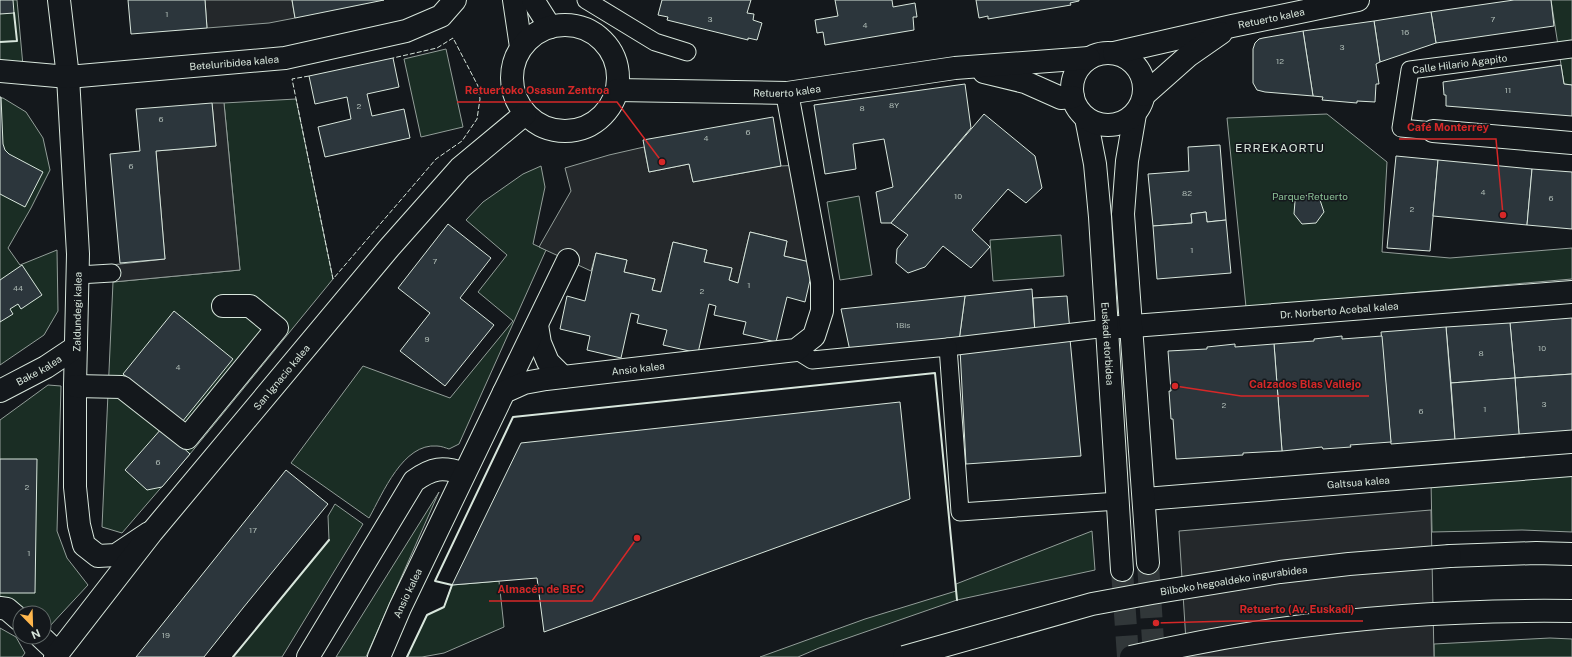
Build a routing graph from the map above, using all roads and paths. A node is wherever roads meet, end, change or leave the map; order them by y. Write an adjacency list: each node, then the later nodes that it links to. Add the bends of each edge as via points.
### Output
1 (59, 0): 16 (main road, Zaldundegi kalea)
2 (455, 0): 16 (main road, Beteluribidea kalea, via 441,16 406,31 285,58)
3 (514, 0): 9 (main road)
4 (533, 0): 8 (main road)
5 (586, 0): 11 (street, via 655,42)
6 (1358, 0): 7 (main road, Retuerto kalea)
7 (1232, 26): 12 (main road, Retuerto kalea); 19 (main road, via 1188,56)
8 (550, 27): 9 (main road, via 533,35); 17 (main road, via 572,25 588,30 603,40 613,54 618,71)
9 (521, 47): 21 (main road, via 512,71 514,96)
10 (1572, 49): 24 (street, Calle Hilario Agapito, via 1410,70 1401,128)
11 (687, 52)
12 (1114, 53): 13 (main road, via 1098,54); 19 (main road, via 1125,56 1141,72)
13 (1089, 58): 14 (main road); 20 (main road, via 1073,79)
14 (955, 68): 18 (main road, Retuerto kalea); 20 (main road, via 991,73 1025,82 1061,98)
15 (0, 71): 16 (main road, Beteluribidea kalea)
16 (68, 77): 28 (main road, Zaldundegi kalea)
17 (617, 90): 18 (main road, Retuerto kalea); 21 (main road, via 610,108 597,122 579,130 560,132 540,126)
18 (787, 93): 36 (main road, via 822,282 822,311 814,336)
19 (1144, 94): 22 (main road)
20 (1072, 97): 23 (main road)
21 (525, 114): 45 (main road, San Ignacio kalea, via 460,168 389,248)
22 (1135, 114): 23 (main road, via 1127,120 1111,125 1096,123); 32 (main road, via 1127,161 1123,214)
23 (1086, 118): 33 (main road, Euskadi etorbidea, via 1095,164)
24 (1433, 131): 25 (main road, Calle Hilario Agapito)
25 (1572, 144)
26 (568, 260): 31 (main road)
27 (112, 272): 28 (street)
28 (78, 275): 34 (main road, Zaldundegi kalea)
29 (1572, 292): 32 (main road, Dr. Norberto Acebal kalea)
30 (223, 306): 38 (main road, via 250,306 277,328 187,438 122,387)
31 (537, 325): 37 (main road, via 540,343 548,362); 40 (main road)
32 (1131, 325): 33 (main road, Dr. Norberto Acebal kalea); 43 (main road)
33 (1107, 328): 35 (street); 44 (main road, Euskadi etorbidea)
34 (76, 347): 38 (main road, Zaldundegi kalea); 39 (main road, Bake kalea, via 46,367)
35 (948, 347): 36 (street, via 812,360); 44 (street, via 960,512)
36 (796, 350): 37 (main road, Ansio kalea)
37 (563, 377): 40 (main road, Ansio kalea, via 524,384)
38 (75, 386): 45 (main road, Zaldundegi kalea, via 75,487 84,545 98,556 116,555)
39 (0, 391)
40 (504, 392): 42 (main road, Ansio kalea)
41 (1572, 465): 43 (main road, Galtsua kalea)
42 (464, 474): 54 (main road, via 451,469 436,469 414,481); 55 (main road, Ansio kalea)
43 (1145, 499): 47 (main road)
44 (1118, 501): 48 (main road, Euskadi etorbidea)
45 (152, 532): 53 (main road, San Ignacio kalea)
46 (1572, 554): 56 (main road, Bilboko hegoaldeko ingurabidea, bridge, via 1450,556 1349,564 1221,581 1092,604)
47 (1148, 563)
48 (1122, 570)
49 (0, 608): 51 (main road)
50 (1572, 610): 57 (main road, bridge, via 1441,612 1354,620 1266,631)
51 (12, 613)
52 (48, 645): 53 (main road)
53 (56, 655)
54 (308, 657)
55 (379, 657)
56 (904, 657)
57 (1131, 657)

